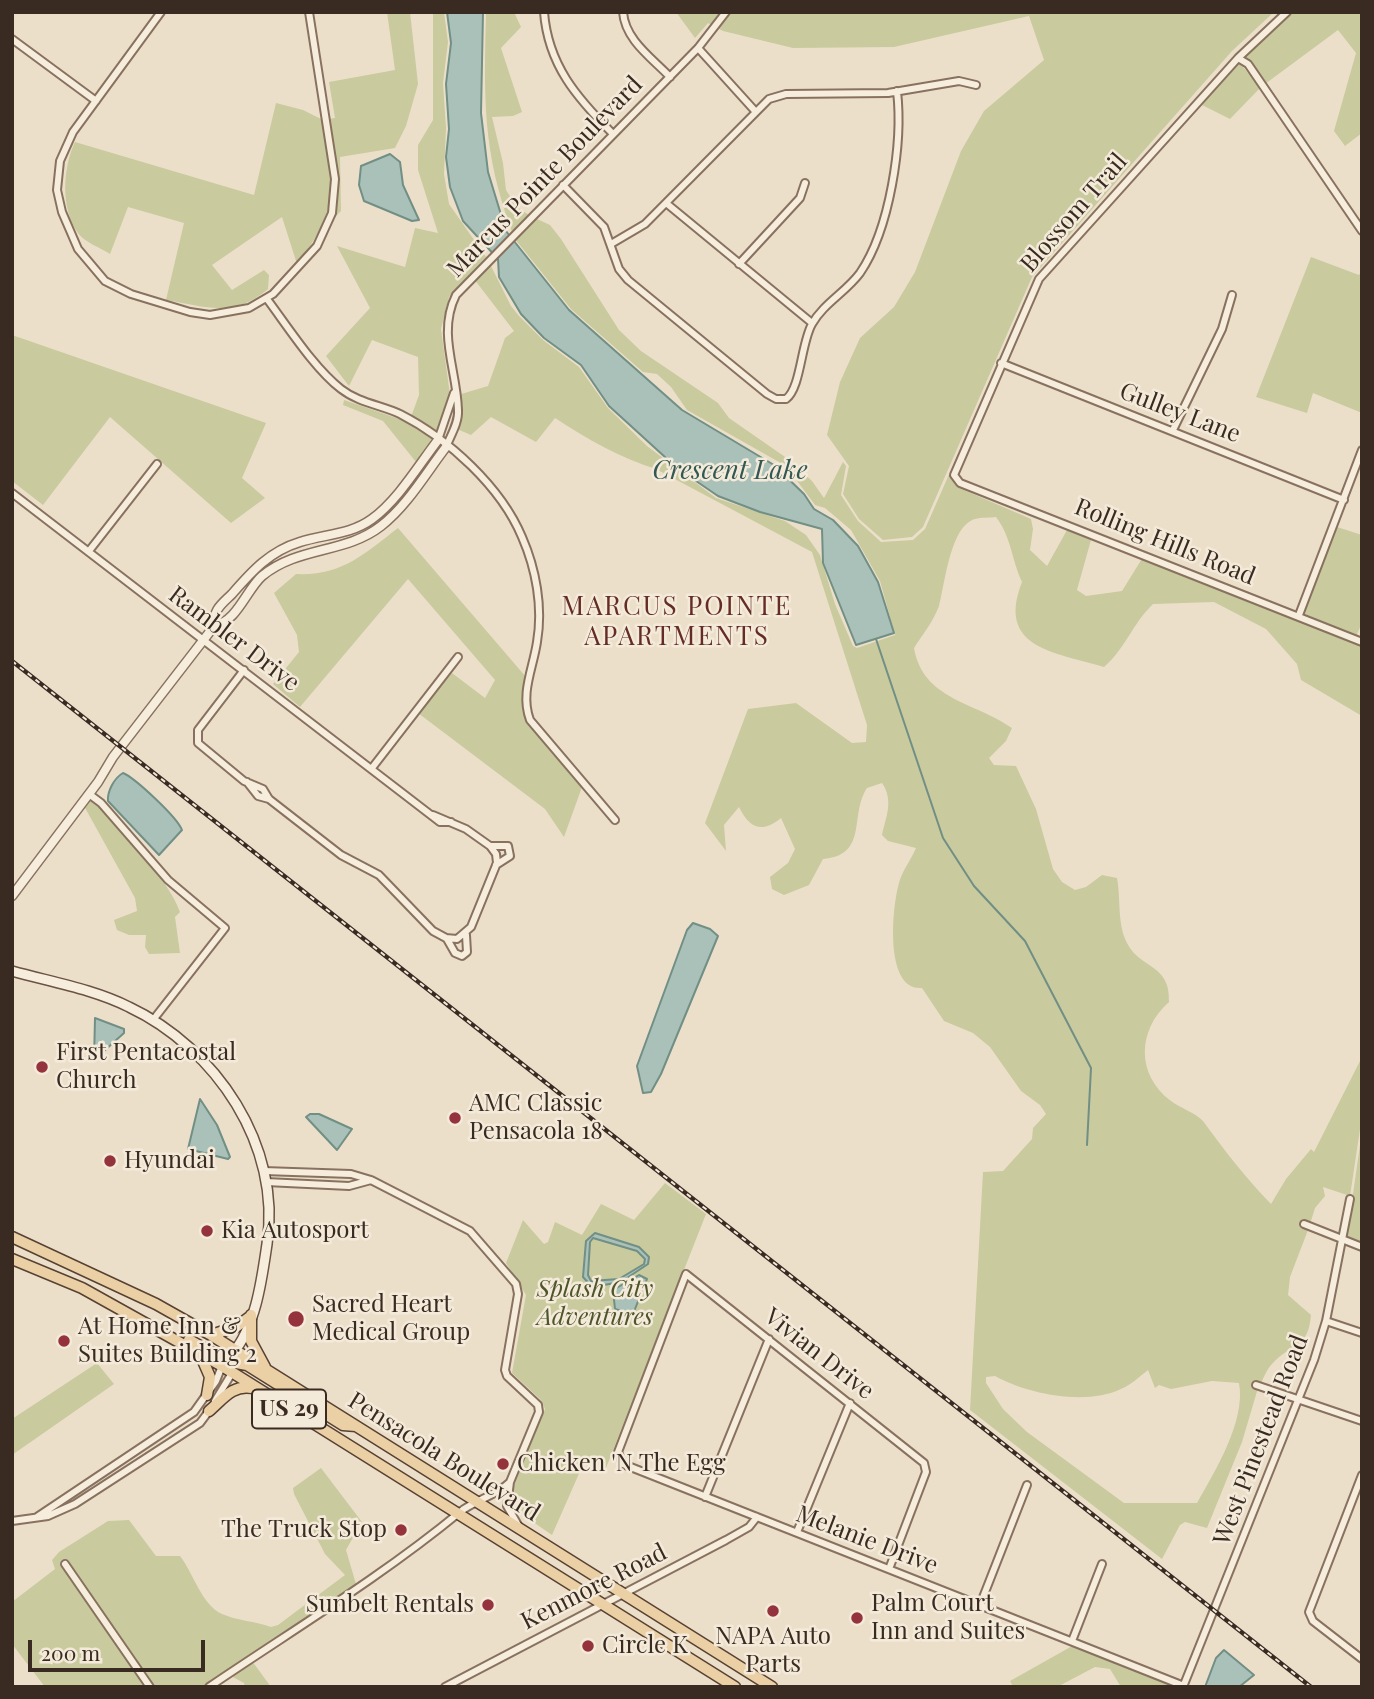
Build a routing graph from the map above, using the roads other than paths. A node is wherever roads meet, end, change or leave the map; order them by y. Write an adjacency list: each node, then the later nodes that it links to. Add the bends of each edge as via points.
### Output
1 (161, 12): 13 (street)
2 (309, 12): 23 (street, via 334,172 334,204 317,246)
3 (544, 12): 15 (street, via 561,73)
4 (623, 12): 10 (street, via 634,41)
5 (726, 12): 8 (street, Marcus Pointe Boulevard)
6 (1287, 12): 9 (street, Blossom Trail)
7 (12, 39): 13 (street)
8 (698, 48): 10 (street, Marcus Pointe Boulevard); 14 (street)
9 (1238, 58): 19 (street, via 1248,64); 25 (street, Blossom Trail, via 1039,279)
10 (670, 77): 15 (street, Marcus Pointe Boulevard)
11 (976, 85): 12 (street, via 959,81)
12 (897, 91): 14 (street, via 786,94 769,99); 24 (street, via 897,160 873,250 850,285)
13 (96, 101): 23 (street, via 68,141 56,181 65,222 93,270 118,289 197,314 224,314)
14 (755, 111): 18 (street)
15 (613, 134): 17 (street, Marcus Pointe Boulevard)
16 (805, 183): 21 (street, via 800,198)
17 (563, 185): 20 (street, via 600,222); 26 (street, Marcus Pointe Boulevard, via 460,289 450,308 447,333)
18 (666, 203): 20 (street, via 634,233); 21 (street)
19 (1361, 227)
20 (611, 244): 24 (street, via 628,280 776,400 792,393)
21 (740, 264): 24 (street)
22 (1232, 295): 27 (street, via 1222,329)
23 (267, 299): 28 (street, via 338,387 406,418)
24 (812, 323)
25 (1001, 363): 27 (street, Gulley Lane); 32 (street, Blossom Trail, via 954,472)
26 (454, 392): 28 (street, Marcus Pointe Boulevard); 29 (street, Marcus Pointe Boulevard, via 458,413)
27 (1173, 430): 34 (street, Gulley Lane)
28 (438, 440): 29 (street); 36 (street, Marcus Pointe Boulevard, via 374,517 346,532 279,551 251,571)
29 (446, 447): 37 (street, Marcus Pointe Boulevard, via 382,525 352,542 284,561 261,577); 46 (street, via 490,486 509,513 534,573 539,627 526,692 530,720)
30 (1362, 450): 34 (street)
31 (157, 464): 35 (street)
32 (955, 479): 38 (street, Rolling Hills Road)
33 (12, 492): 35 (street, Rambler Drive)
34 (1344, 500): 38 (street)
35 (89, 551): 40 (street, Rambler Drive)
36 (233, 592): 37 (street); 39 (street, Marcus Pointe Boulevard, via 215,613)
37 (242, 599): 39 (street, Marcus Pointe Boulevard, via 228,620)
38 (1299, 615): 41 (street, Rolling Hills Road)
39 (215, 625): 40 (street, Marcus Pointe Boulevard)
40 (204, 639): 43 (street, Rambler Drive); 45 (street, Marcus Pointe Boulevard)
41 (1362, 642)
42 (458, 657): 44 (street)
43 (244, 670): 44 (street, Rambler Drive); 51 (street, via 196,735 201,747 262,789 341,855 380,875 433,931)
44 (372, 768): 47 (street, Rambler Drive, via 433,815)
45 (89, 794): 49 (street, Marcus Pointe Boulevard); 53 (street, via 168,880 225,928)
46 (615, 820)
47 (490, 846): 48 (street); 48 (street, Rambler Drive, via 506,846 512,851)
48 (496, 865): 50 (street)
49 (12, 896)
50 (467, 933): 51 (street, via 457,939); 51 (street, via 467,952 462,956)
51 (446, 938)
52 (12, 971): 53 (main road, via 110,999)
53 (153, 1020): 54 (main road, via 187,1044 223,1084 250,1130)
54 (264, 1171): 55 (street, via 351,1174); 56 (main road)
55 (371, 1180): 56 (street, via 349,1186); 86 (street, via 470,1231 516,1284 505,1370 540,1409)
56 (266, 1182): 66 (main road, via 268,1239)
57 (1350, 1199): 60 (street, West Pinestead Road)
58 (1304, 1224): 60 (street)
59 (12, 1237): 63 (main road, Pensacola Boulevard / US 29)
60 (1343, 1241): 61 (street); 67 (street, West Pinestead Road)
61 (1362, 1247)
62 (12, 1259): 64 (main road, Pensacola Boulevard / US 29)
63 (90, 1273): 64 (main road); 69 (main road, Pensacola Boulevard / US 29)
64 (82, 1288): 65 (main road, Pensacola Boulevard / US 29)
65 (121, 1309): 71 (main road, via 142,1313 218,1356); 72 (main road, Pensacola Boulevard / US 29)
66 (251, 1314): 69 (main road, via 236,1327); 71 (main road); 74 (main road, via 251,1340)
67 (1326, 1321): 68 (street); 79 (street, West Pinestead Road)
68 (1362, 1333)
69 (211, 1335): 71 (main road, Pensacola Boulevard / US 29)
70 (769, 1339): 80 (street, Vivian Drive); 84 (street, Vivian Drive, via 686,1274); 88 (street)
71 (236, 1350): 73 (main road); 74 (main road, Pensacola Boulevard / US 29)
72 (200, 1353): 73 (main road, Pensacola Boulevard / US 29); 78 (main road, via 209,1369)
73 (222, 1366): 75 (main road, Pensacola Boulevard / US 29); 78 (street); 83 (main road, via 231,1362 247,1365 343,1425)
74 (265, 1368): 83 (main road, Pensacola Boulevard / US 29)
75 (232, 1373): 77 (main road, Pensacola Boulevard / US 29); 81 (street)
76 (1256, 1385): 79 (street)
77 (256, 1388): 81 (main road, via 232,1390); 90 (main road, Pensacola Boulevard / US 29)
78 (207, 1395): 92 (street, via 194,1412 155,1440)
79 (1299, 1399): 82 (street); 111 (street, West Pinestead Road)
80 (850, 1404): 95 (street); 98 (street, Vivian Drive, via 926,1466)
81 (209, 1411): 92 (street, via 200,1423 75,1504 48,1517)
82 (1362, 1421)
83 (358, 1426): 89 (main road, Pensacola Boulevard / US 29)
84 (618, 1457): 88 (street, Melanie Drive, via 625,1465)
85 (1362, 1475): 105 (street, via 1309,1612 1313,1621)
86 (510, 1482): 89 (street); 94 (street, via 506,1506)
87 (1027, 1485): 101 (street)
88 (705, 1497): 91 (street, Melanie Drive)
89 (474, 1502): 90 (street); 94 (main road, Pensacola Boulevard / US 29)
90 (459, 1513): 100 (main road, Pensacola Boulevard / US 29); 107 (street)
91 (757, 1517): 95 (street, Melanie Drive); 99 (street, Kenmore Road, via 726,1540)
92 (34, 1518): 93 (street)
93 (12, 1521)
94 (523, 1531): 99 (main road, Pensacola Boulevard / US 29)
95 (797, 1532): 98 (street, Melanie Drive)
96 (1102, 1563): 103 (street)
97 (65, 1564): 106 (street)
98 (889, 1569): 101 (street, Melanie Drive)
99 (622, 1594): 100 (street, Kenmore Road); 102 (main road, Pensacola Boulevard / US 29)
100 (603, 1603): 104 (main road, Pensacola Boulevard / US 29); 108 (street, Kenmore Road)
101 (980, 1605): 103 (street, Melanie Drive)
102 (695, 1639): 104 (main road); 110 (main road, Pensacola Boulevard / US 29)
103 (1072, 1641): 111 (street, Melanie Drive)
104 (683, 1655): 109 (main road, Pensacola Boulevard / US 29)
105 (1362, 1659)
106 (150, 1687)
107 (209, 1687)
108 (446, 1687)
109 (735, 1687)
110 (772, 1687)
111 (1183, 1687)

